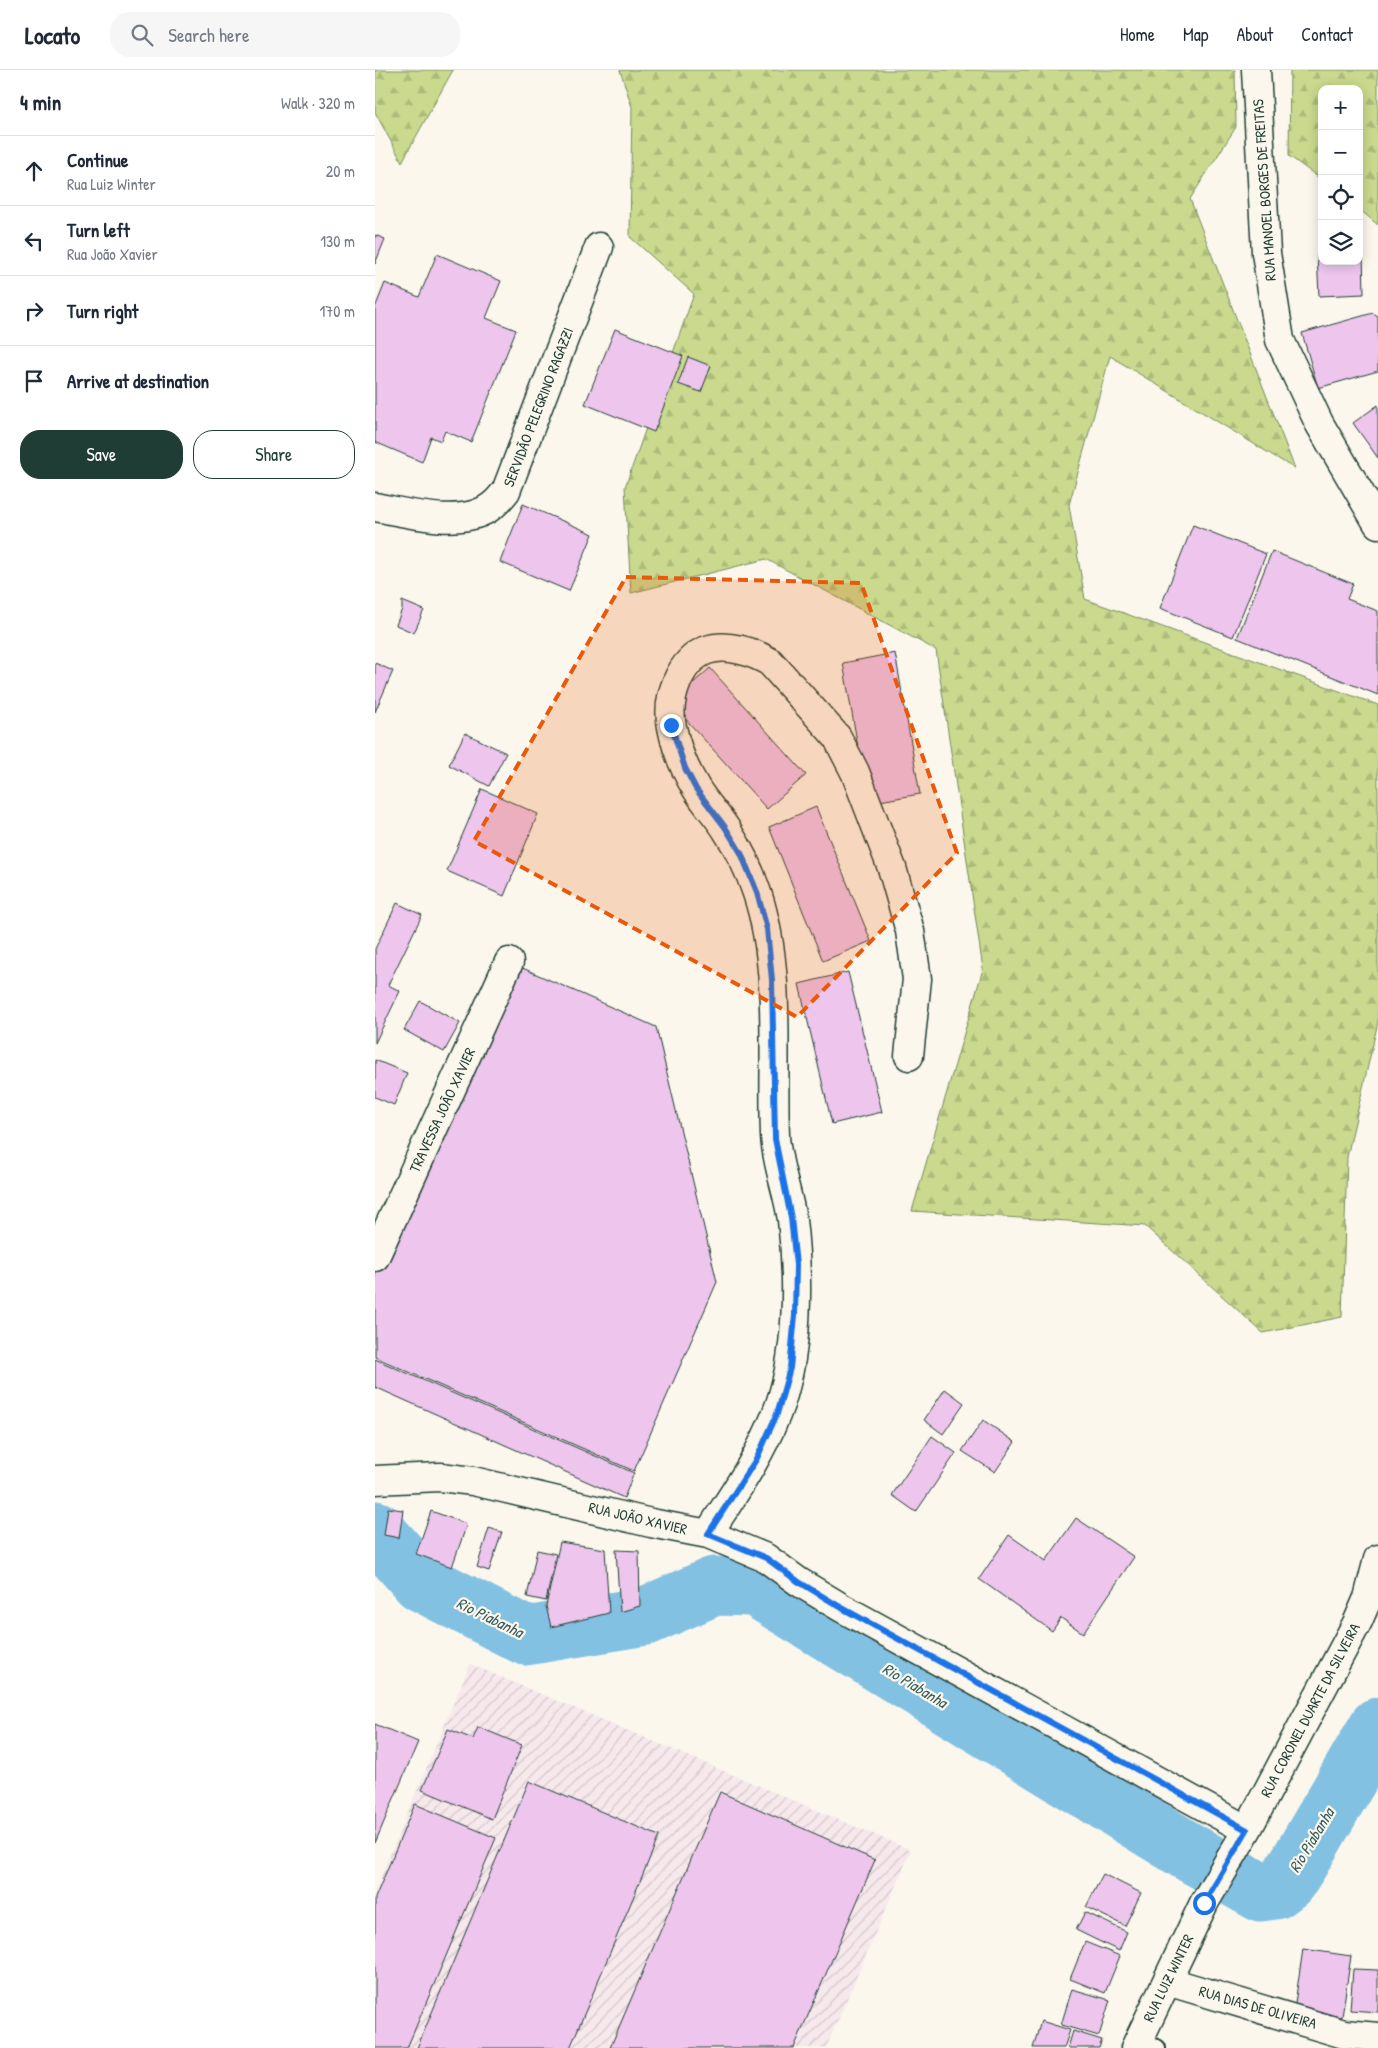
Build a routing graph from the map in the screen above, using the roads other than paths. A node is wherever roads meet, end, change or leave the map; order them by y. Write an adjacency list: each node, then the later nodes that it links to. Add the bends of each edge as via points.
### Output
1 (1256, 70): 4 (street, RUA MANOEL BORGES DE FREITAS, via 1266,253 1280,340 1319,423)
2 (599, 248): 3 (street, SERVIDÃO PELEGRINO RAGAZZI, via 506,491 492,506 460,517 422,516)
3 (375, 507)
4 (1378, 524)
5 (509, 962): 7 (street, TRAVESSA JOÃO XAVIER)
6 (909, 1056): 9 (street, via 917,979 910,931 892,868 855,772 837,737 770,662 757,654 743,651 726,648 707,650 695,657 674,685 671,725 685,768 696,789 741,853 757,892 767,929 772,980 775,1139 791,1218 796,1265 790,1368 777,1414 757,1458)
7 (375, 1257)
8 (375, 1480): 9 (street, RUA JOÃO XAVIER, via 440,1477 473,1481)
9 (708, 1534): 11 (street, RUA JOÃO XAVIER, via 766,1558 842,1608)
10 (1378, 1559): 11 (street, RUA CORONEL DUARTE DA SILVEIRA, via 1357,1621)
11 (1241, 1838): 12 (street, RUA LUIZ WINTER, via 1204,1903)
12 (1167, 1981): 13 (street, RUA DIAS DE OLIVEIRA, via 1344,2034); 14 (street, RUA LUIZ WINTER)
13 (1378, 2037)
14 (1143, 2046)

